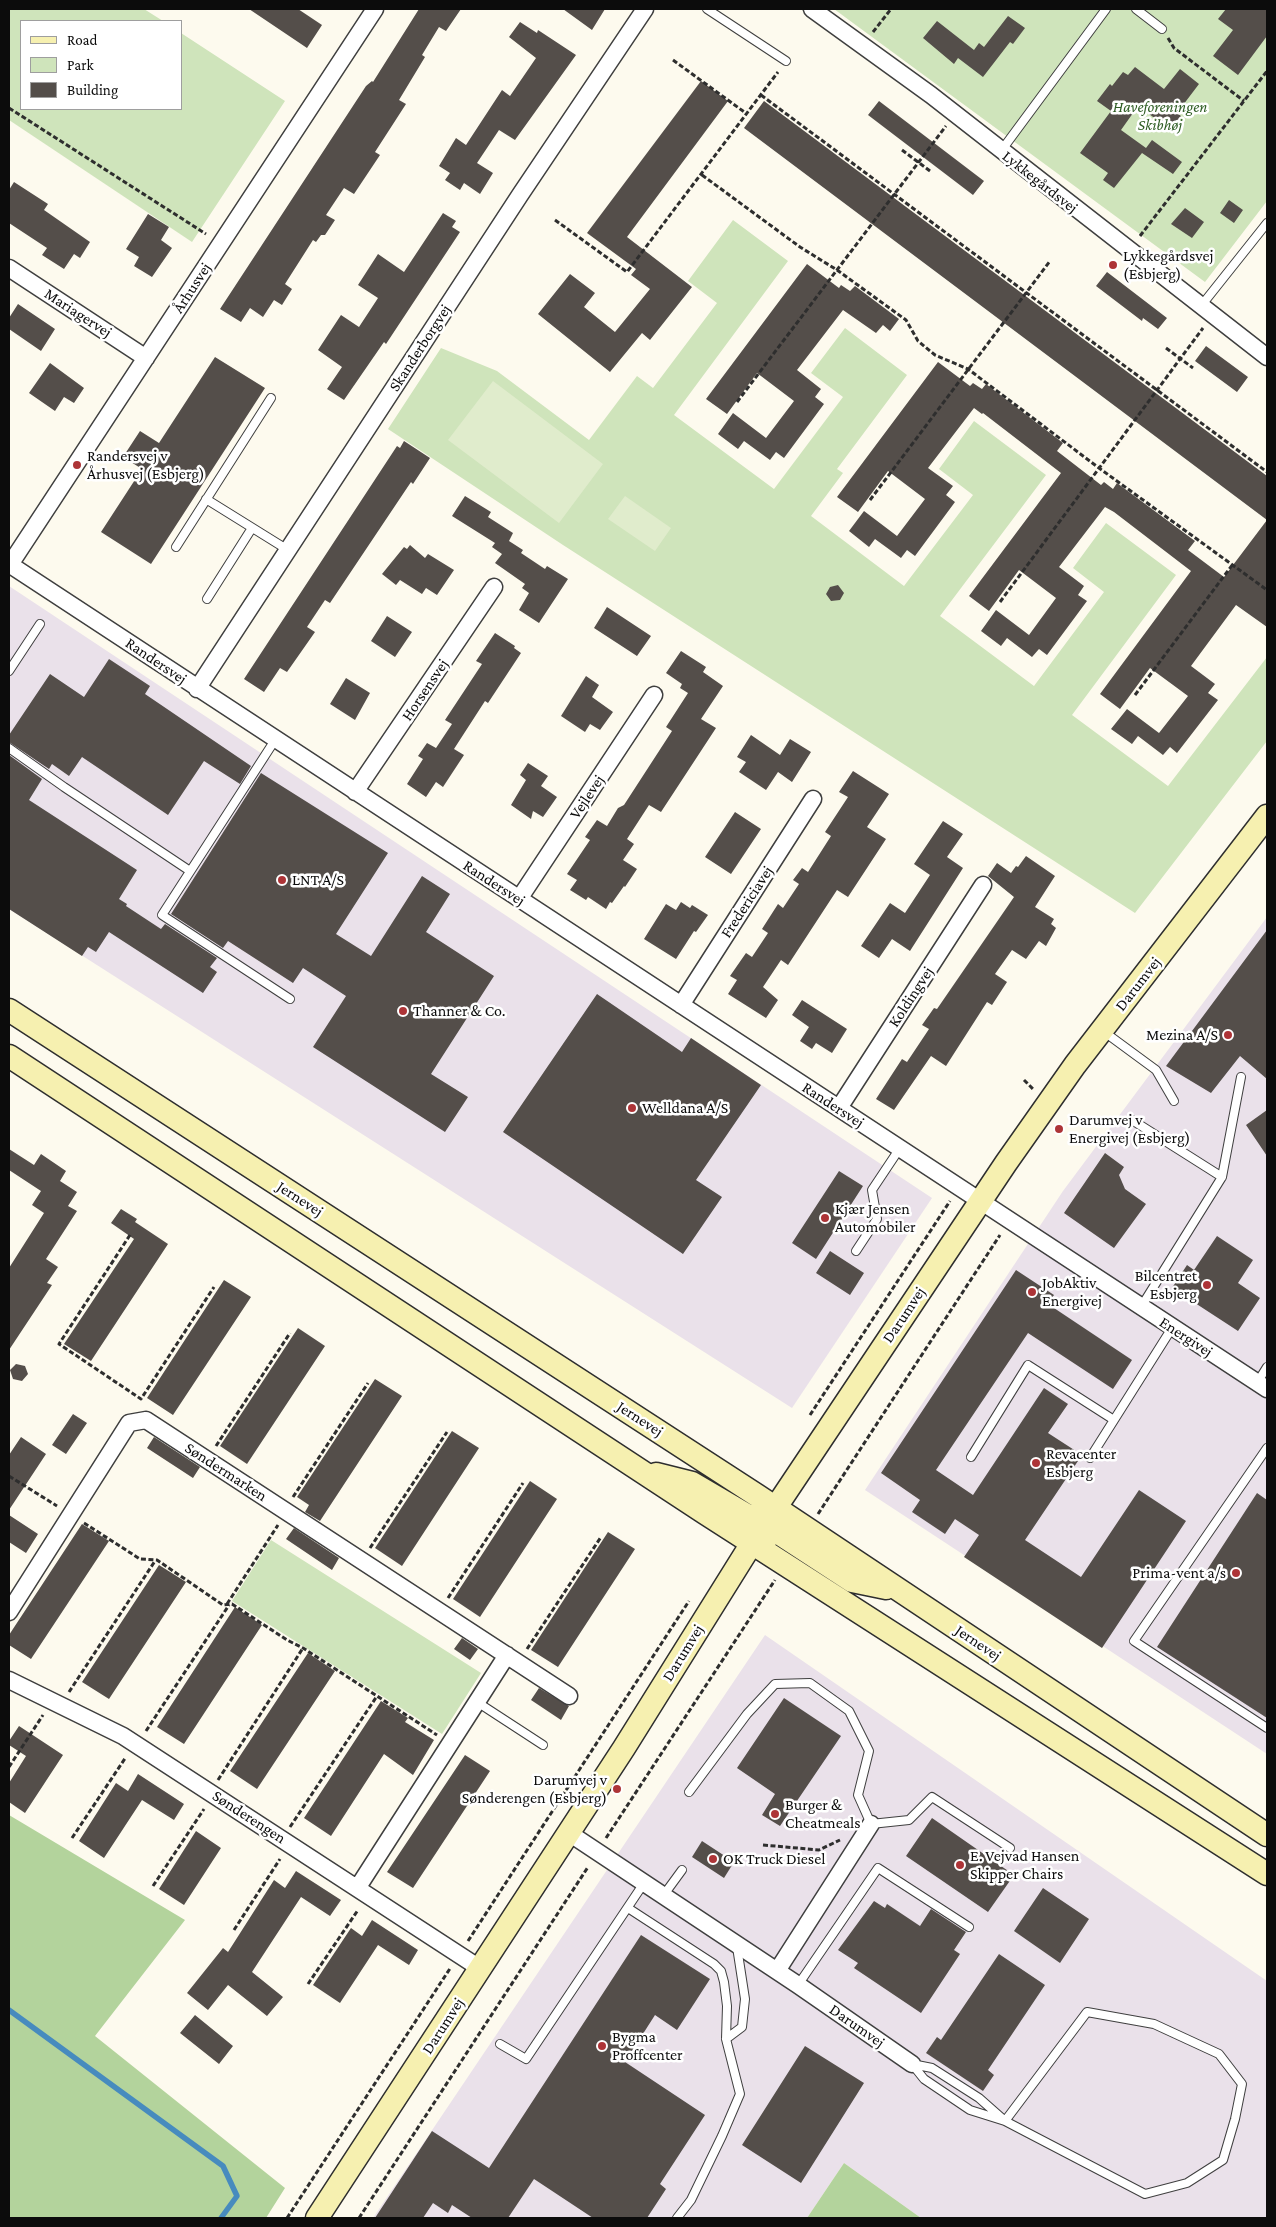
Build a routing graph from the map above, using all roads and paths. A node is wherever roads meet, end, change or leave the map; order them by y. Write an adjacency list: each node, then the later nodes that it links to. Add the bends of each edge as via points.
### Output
1 (645, 9): 48 (street, Skanderborgvej)
2 (707, 9): 11 (lane)
3 (812, 9): 9 (street, Lykkegårdsvej)
4 (891, 9): 9 (path)
5 (1106, 9): 19 (lane)
6 (1136, 9): 8 (lane)
7 (369, 11): 26 (street, Århusvej)
8 (1162, 29): 14 (path, via 1174,48)
9 (863, 45): 17 (street, Lykkegårdsvej)
10 (673, 60): 16 (path)
11 (786, 61): 13 (path)
12 (1267, 71): 14 (path)
13 (761, 96): 16 (path); 23 (path)
14 (1244, 101): 27 (path)
15 (9, 108): 26 (path)
16 (747, 114): 22 (path)
17 (956, 114): 19 (street, Lykkegårdsvej); 20 (path)
18 (902, 150): 20 (path)
19 (1001, 151): 27 (street, Lykkegårdsvej)
20 (918, 162): 21 (path); 23 (path)
21 (930, 171)
22 (702, 175): 24 (path, via 627,272); 30 (path)
23 (895, 194): 30 (path); 31 (path)
24 (555, 220)
25 (1267, 224): 32 (lane)
26 (221, 243): 35 (street, Århusvej)
27 (1129, 250): 32 (street, Lykkegårdsvej)
28 (1050, 261): 31 (path)
29 (9, 268): 35 (street, Mariagervej)
30 (836, 270): 38 (path, via 906,320 918,341 935,355); 41 (path)
31 (1026, 292): 38 (path); 39 (path)
32 (1207, 310): 34 (street, Lykkegårdsvej); 36 (path)
33 (1166, 348): 36 (path)
34 (1267, 357)
35 (146, 358): 50 (street, Århusvej)
36 (1180, 358): 37 (path); 39 (path)
37 (1193, 368)
38 (968, 369): 42 (path); 45 (path)
39 (1157, 390): 42 (path); 43 (path)
40 (271, 398): 44 (lane)
41 (737, 402)
42 (1099, 468): 49 (path); 54 (path)
43 (1267, 472)
44 (206, 499): 46 (lane); 47 (lane)
45 (870, 500)
46 (252, 528): 48 (lane); 53 (lane)
47 (176, 548)
48 (288, 550): 57 (street, Skanderborgvej)
49 (1234, 564): 52 (path); 58 (path)
50 (9, 565): 57 (street, Randersvej)
51 (494, 587): 62 (street, Horsensvej)
52 (1267, 590)
53 (206, 599)
54 (1000, 602)
55 (40, 624): 56 (lane)
56 (9, 671)
57 (197, 689): 60 (street, Randersvej)
58 (1135, 694)
59 (654, 695): 67 (street, Vejlevej)
60 (275, 740): 62 (street, Randersvej); 65 (lane)
61 (9, 748): 65 (lane)
62 (355, 792): 67 (street, Randersvej)
63 (813, 799): 69 (street, Fredericiavej)
64 (1267, 816): 71 (main road, Darumvej)
65 (190, 871): 68 (lane, via 162,915)
66 (984, 885): 75 (street, Koldingvej)
67 (519, 899): 69 (street, Randersvej)
68 (290, 999)
69 (681, 1005): 75 (street, Randersvej)
70 (9, 1010): 101 (main road, Jernevej)
71 (1102, 1030): 74 (lane, via 1156,1070); 80 (main road, Darumvej)
72 (9, 1056): 98 (main road)
73 (1241, 1077): 78 (lane)
74 (1174, 1101)
75 (839, 1108): 77 (street, Randersvej)
76 (1132, 1120): 78 (lane)
77 (900, 1148): 79 (street, Randersvej); 83 (lane, via 872,1190 876,1219)
78 (1222, 1177): 85 (lane)
79 (959, 1186): 80 (street, Randersvej); 91 (path)
80 (981, 1201): 85 (street, Energivej); 101 (main road, Darumvej)
81 (130, 1235): 84 (path, via 59,1344 141,1399)
82 (1000, 1239): 104 (path)
83 (856, 1251)
84 (214, 1287)
85 (1140, 1307): 86 (street, Energivej)
86 (1172, 1328): 90 (street, Energivej); 92 (lane)
87 (290, 1333): 97 (path)
88 (1267, 1367): 90 (lane)
89 (368, 1383): 102 (path)
90 (1262, 1386)
91 (807, 1420)
92 (1114, 1420): 95 (lane, via 1028,1364); 96 (lane)
93 (447, 1432): 108 (path)
94 (1267, 1448): 122 (lane, via 1134,1641)
95 (971, 1457)
96 (1090, 1458)
97 (207, 1460): 102 (street, Søndermarken); 103 (street, Søndermarken, via 146,1420 129,1423)
98 (639, 1470): 101 (main road, via 692,1483 750,1517); 106 (main road)
99 (9, 1476): 103 (path)
100 (523, 1483): 113 (path)
101 (775, 1508): 104 (main road, Jernevej); 106 (main road, Darumvej)
102 (285, 1511): 108 (street, Søndermarken); 112 (path)
103 (71, 1515): 107 (path, via 140,1560); 114 (street, Søndermarken)
104 (808, 1530): 110 (main road, Jernevej)
105 (601, 1537): 116 (path)
106 (752, 1543): 109 (main road); 110 (main road, via 777,1532 852,1580); 130 (main road, Darumvej)
107 (155, 1560): 112 (path, via 223,1604); 121 (path)
108 (362, 1561): 113 (street, Søndermarken)
109 (786, 1564): 136 (path); 138 (main road)
110 (900, 1591): 131 (main road, Jernevej)
111 (691, 1598): 147 (path)
112 (228, 1604): 115 (path); 123 (path)
113 (439, 1611): 116 (street, Søndermarken)
114 (9, 1612)
115 (303, 1648): 118 (path); 128 (path)
116 (513, 1659): 119 (street, Søndermarken); 120 (street)
117 (9, 1680): 121 (street, Sønderengen)
118 (377, 1696): 124 (path); 133 (path)
119 (569, 1696)
120 (477, 1702): 124 (street); 125 (lane)
121 (56, 1703): 123 (street, Sønderengen); 126 (path)
122 (1267, 1728)
123 (136, 1744): 128 (street, Sønderengen); 132 (path)
124 (450, 1744): 141 (street)
125 (543, 1745)
126 (9, 1766)
127 (689, 1792): 129 (lane, via 747,1714 775,1684 810,1683 849,1711 869,1751 858,1795)
128 (212, 1793): 133 (street, Sønderengen); 140 (path)
129 (870, 1826): 134 (path, via 819,1850); 135 (lane, via 909,1820 932,1797); 149 (street)
130 (569, 1833): 136 (street, Darumvej); 148 (main road, Darumvej)
131 (1267, 1835)
132 (72, 1838)
133 (286, 1841): 141 (street, Sønderengen); 145 (path)
134 (762, 1845)
135 (1010, 1848)
136 (598, 1852): 139 (street, Darumvej); 158 (path)
137 (682, 1870): 142 (lane)
138 (1267, 1874)
139 (644, 1883): 142 (street, Darumvej); 143 (lane)
140 (153, 1886)
141 (363, 1891): 147 (street, Sønderengen); 150 (path)
142 (664, 1896): 146 (street, Darumvej)
143 (628, 1908): 152 (lane, via 722,1971 727,2006); 153 (lane, via 526,2059)
144 (969, 1928): 151 (lane, via 878,1868)
145 (234, 1930)
146 (737, 1945): 149 (street, Darumvej); 152 (lane, via 745,1999 742,2027)
147 (459, 1955): 148 (street, Sønderengen); 156 (path)
148 (481, 1969): 157 (main road, Darumvej)
149 (777, 1971): 151 (street, Darumvej)
150 (308, 1984)
151 (798, 1985): 154 (street, Darumvej)
152 (726, 2039): 159 (lane, via 740,2094 691,2200)
153 (500, 2044)
154 (912, 2064): 155 (lane, via 932,2068 979,2098); 155 (lane, via 924,2079 970,2110)
155 (1006, 2121): 155 (lane, via 1145,2194 1187,2182 1223,2160 1242,2084 1219,2054 1154,2024 1087,2012)
156 (287, 2218)
157 (317, 2218)
158 (359, 2218)
159 (677, 2218)

